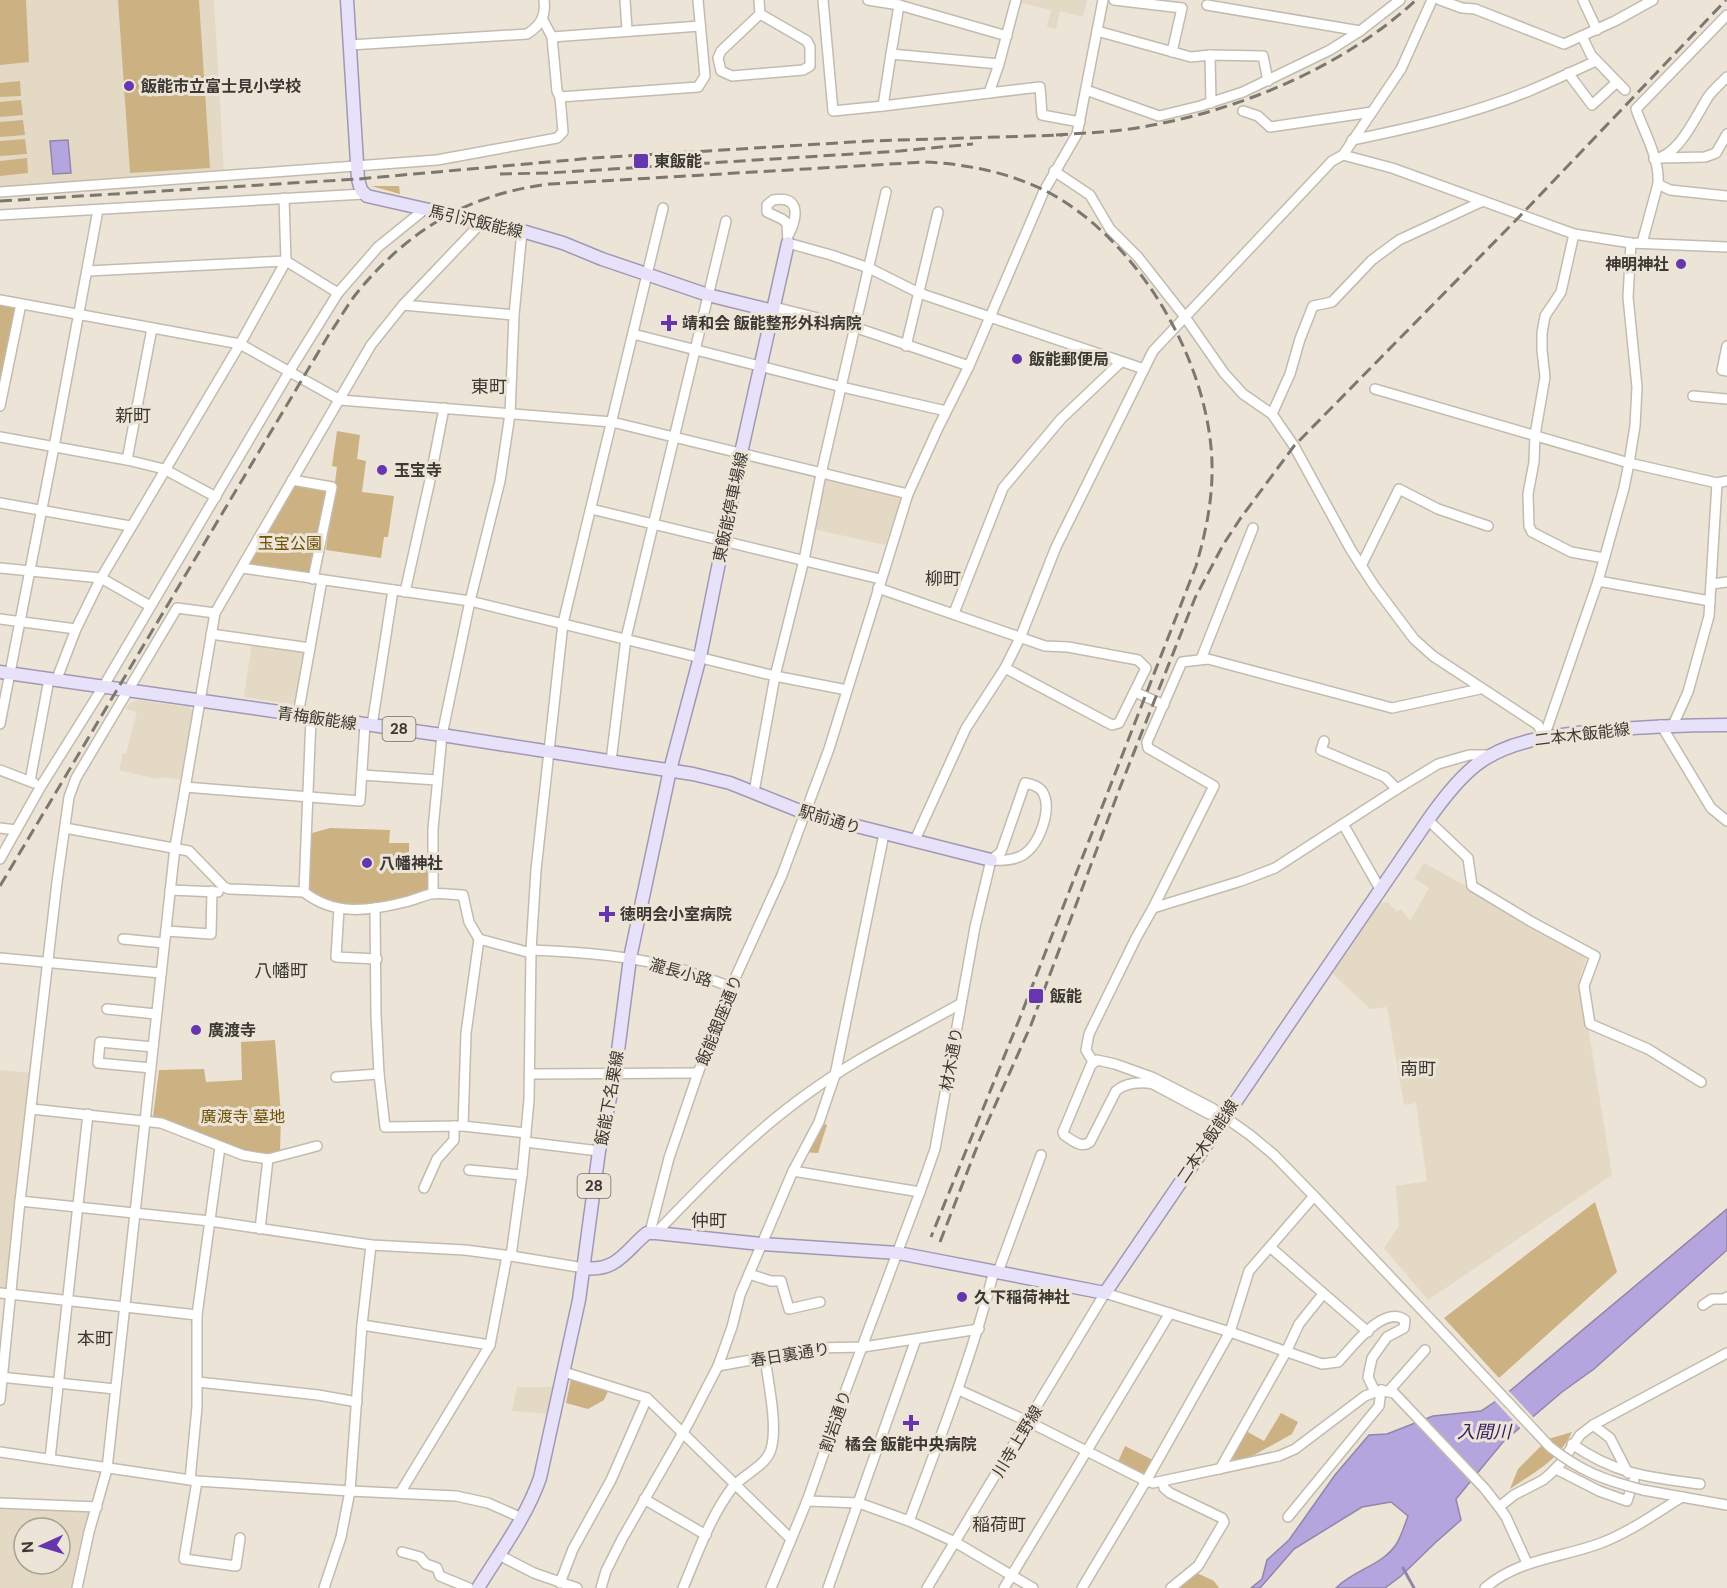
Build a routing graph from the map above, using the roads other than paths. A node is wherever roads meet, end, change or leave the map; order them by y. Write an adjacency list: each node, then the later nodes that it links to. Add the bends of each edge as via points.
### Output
1 (347, 0): 31 (main road)
2 (544, 0): 21 (street)
3 (625, 0): 23 (street)
4 (698, 0): 22 (street)
5 (759, 0): 19 (street)
6 (823, 0): 30 (street)
7 (868, 0): 8 (street)
8 (874, 0): 17 (street)
9 (1016, 0): 27 (street)
10 (1103, 0): 25 (street, 飯能銀座通り)
11 (1114, 0): 33 (street, via 1182,8)
12 (1400, 0): 26 (street)
13 (1432, 0): 51 (street, via 1401,69)
14 (1440, 0): 28 (street, via 1475,9 1564,44)
15 (1583, 0): 24 (street)
16 (1653, 0): 24 (street)
17 (899, 5): 27 (street); 34 (street)
18 (1207, 5): 26 (street)
19 (760, 14): 32 (street, via 800,36); 38 (street, via 721,51)
20 (1727, 15): 56 (street, via 1636,109)
21 (543, 20): 29 (street); 31 (street, via 527,34)
22 (700, 26): 23 (street); 40 (street)
23 (627, 30): 29 (street)
24 (1597, 30): 28 (street)
25 (1097, 31): 33 (street); 44 (street, 飯能銀座通り)
26 (1360, 32): 42 (street)
27 (1007, 36): 37 (street)
28 (1582, 36): 36 (street)
29 (552, 37): 47 (street)
30 (826, 44): 32 (street); 49 (street, via 833,111)
31 (350, 45): 57 (main road)
32 (810, 47): 38 (street, via 812,62 803,70 732,76)
33 (1172, 52): 35 (street, via 1191,57)
34 (891, 54): 37 (street); 49 (street)
35 (1210, 55): 42 (street, via 1263,56); 48 (street)
36 (1596, 61): 39 (street); 43 (street)
37 (999, 64): 46 (street)
38 (721, 71): 40 (street)
39 (1568, 74): 43 (street, via 1593,105); 54 (street, via 1450,117)
40 (705, 76): 47 (street, via 698,87)
41 (1727, 77): 56 (street, via 1708,96 1688,134)
42 (1268, 81): 48 (street)
43 (1617, 82): 45 (street)
44 (1086, 90): 48 (street, via 1159,116); 52 (street, 飯能銀座通り)
45 (1625, 90)
46 (989, 93): 49 (street); 52 (street, via 1040,87 1042,115)
47 (560, 97): 57 (street, via 563,132 557,138 437,160)
48 (1210, 103)
49 (883, 106)
50 (1243, 111): 51 (street, via 1258,116 1270,127)
51 (1372, 112): 54 (street)
52 (1080, 122): 58 (street, 飯能銀座通り)
53 (1727, 134): 56 (street, via 1716,153 1706,158)
54 (1352, 140): 55 (street)
55 (1343, 155): 65 (street); 93 (street, via 1332,161)
56 (1658, 158): 59 (street)
57 (357, 167): 60 (street); 62 (main road)
58 (1054, 171): 92 (street, 飯能銀座通り); 93 (street, via 1090,195 1110,229 1138,257)
59 (1658, 184): 63 (street, via 1670,190); 77 (street)
60 (0, 192)
61 (886, 192): 80 (street)
62 (364, 194): 64 (street); 67 (main road, 馬引沢飯能線)
63 (1727, 196)
64 (284, 198): 68 (street); 79 (street)
65 (1484, 201): 74 (street); 116 (street, via 1399,240 1372,260 1332,302 1313,306)
66 (663, 208): 82 (street)
67 (425, 209): 72 (main road, 馬引沢飯能線); 83 (street, via 378,247)
68 (98, 210): 70 (street); 81 (street)
69 (938, 212): 84 (street)
70 (0, 215)
71 (726, 221): 85 (street)
72 (482, 222): 73 (main road, 馬引沢飯能線); 88 (street)
73 (522, 231): 82 (main road, 馬引沢飯能線); 91 (street)
74 (1574, 234): 76 (street); 118 (street, via 1561,292 1545,316 1545,376)
75 (788, 239): 80 (street); 89 (main road, 東飯能停車場線)
76 (1631, 243): 77 (street); 124 (street, via 1628,297 1636,387)
77 (1642, 243): 78 (street)
78 (1727, 247)
79 (286, 261): 81 (street); 83 (street); 97 (street)
80 (869, 268): 84 (street); 94 (street)
81 (87, 271): 90 (street)
82 (648, 275): 85 (main road, 馬引沢飯能線); 96 (street)
83 (338, 293): 106 (street)
84 (919, 293): 92 (street); 98 (street)
85 (708, 295): 89 (main road, 馬引沢飯能線); 100 (street)
86 (0, 300): 87 (street)
87 (21, 304): 90 (street); 112 (street)
88 (403, 304): 91 (street); 111 (street, via 371,345)
89 (773, 309): 94 (street); 102 (main road, 東飯能停車場線)
90 (79, 315): 95 (street); 121 (street)
91 (514, 315): 115 (street)
92 (990, 317): 101 (street); 103 (street, 飯能銀座通り)
93 (1185, 317): 104 (street, via 1154,351); 116 (street, via 1224,373 1243,394)
94 (854, 327): 98 (street); 107 (street)
95 (152, 328): 97 (street); 123 (street)
96 (633, 334): 100 (street); 117 (street)
97 (240, 344): 106 (street); 125 (street)
98 (906, 346): 103 (street)
99 (1727, 346): 105 (street, via 1722,370)
100 (696, 350): 102 (street); 120 (street)
101 (1121, 362): 104 (street); 158 (street, via 1060,419 1003,488)
102 (760, 366): 107 (street); 122 (main road, 東飯能停車場線)
103 (969, 366): 114 (street, 飯能銀座通り)
104 (1144, 369): 165 (street, via 1056,547)
105 (1727, 370)
106 (289, 372): 111 (street); 131 (street)
107 (842, 387): 114 (street); 126 (street)
108 (1374, 389): 118 (street)
109 (1693, 396): 110 (street)
110 (1727, 399)
111 (340, 400): 113 (street); 127 (street)
112 (0, 406)
113 (444, 408): 115 (street); 153 (street)
114 (946, 411): 130 (street, 飯能銀座通り)
115 (510, 414): 117 (street); 154 (street, via 498,494)
116 (1272, 414): 142 (street)
117 (612, 422): 120 (street); 133 (street)
118 (1535, 435): 124 (street); 140 (street, via 1528,494 1530,529 1571,552)
119 (0, 437): 121 (street)
120 (675, 437): 122 (street); 135 (street)
121 (54, 447): 123 (street); 134 (street)
122 (741, 453): 126 (street); 139 (main road, 東飯能停車場線)
123 (128, 460): 125 (street)
124 (1629, 463): 129 (street); 140 (street)
125 (164, 469): 131 (street); 136 (street)
126 (822, 474): 130 (street); 141 (street)
127 (292, 480): 144 (street); 147 (street, via 332,487)
128 (1727, 481): 129 (street)
129 (1717, 483): 151 (street)
130 (908, 494): 150 (street, 飯能銀座通り)
131 (216, 497): 156 (street)
132 (0, 502): 134 (street)
133 (591, 509): 135 (street); 161 (street)
134 (42, 510): 136 (street); 145 (street)
135 (654, 524): 139 (street); 164 (street)
136 (130, 526): 146 (street)
137 (1488, 526): 142 (street, via 1438,509 1399,489)
138 (1253, 528): 168 (street)
139 (722, 541): 141 (street); 167 (main road, 東飯能停車場線)
140 (1604, 558): 148 (street)
141 (804, 561): 150 (street); 171 (street)
142 (1362, 566): 174 (street, via 1414,639)
143 (0, 568): 145 (street)
144 (242, 568): 147 (street); 157 (street)
145 (30, 571): 146 (street); 160 (street)
146 (100, 578): 156 (street); 162 (street)
147 (317, 579): 152 (street); 166 (street)
148 (1598, 580): 155 (street); 186 (street)
149 (1727, 582): 151 (street)
150 (879, 583): 158 (street); 175 (street, 飯能銀座通り)
151 (1712, 584): 155 (street)
152 (393, 590): 153 (street); 182 (street)
153 (405, 592): 154 (street)
154 (470, 601): 161 (street); 185 (street)
155 (1710, 601): 183 (street, via 1688,692)
156 (150, 606): 173 (street)
157 (215, 613): 163 (street); 176 (street, via 177,608)
158 (954, 613): 165 (street)
159 (0, 619): 160 (street)
160 (20, 622): 162 (street); 170 (street)
161 (563, 623): 164 (street); 188 (street)
162 (76, 629): 172 (street)
163 (212, 634): 166 (street); 178 (street)
164 (626, 638): 167 (street); 190 (street)
165 (1020, 638): 169 (street); 177 (street, via 1045,646 1138,660 1146,668)
166 (310, 648): 180 (street)
167 (700, 657): 171 (street); 191 (main road, 東飯能停車場線)
168 (1201, 659): 174 (street, via 1392,708); 179 (street, via 1182,662)
169 (1005, 668): 177 (street, via 1112,725 1119,723); 209 (street, via 966,728)
170 (5, 673): 172 (main road, 青梅飯能線 / 28); 181 (street)
171 (775, 676): 175 (street); 199 (street)
172 (53, 680): 173 (main road, 青梅飯能線 / 28); 195 (street)
173 (103, 687): 176 (main road, 青梅飯能線 / 28); 196 (street)
174 (1480, 688): 186 (street, via 1538,725)
175 (847, 690): 201 (street, 飯能銀座通り)
176 (127, 691): 178 (main road, 青梅飯能線 / 28); 206 (street, via 72,787)
177 (1136, 692): 179 (street)
178 (199, 701): 180 (main road, 青梅飯能線 / 28); 197 (street)
179 (1164, 705): 220 (street, via 1148,748 1214,786)
180 (305, 716): 182 (main road, 青梅飯能線 / 28); 200 (street)
181 (0, 724)
182 (369, 725): 185 (main road, 青梅飯能線 / 28); 193 (street)
183 (1667, 725): 184 (main road, 二本木飯能線); 186 (main road, 二本木飯能線); 203 (street, via 1711,808)
184 (1727, 725)
185 (442, 735): 188 (main road, 青梅飯能線 / 28); 194 (street)
186 (1545, 737): 189 (main road, 二本木飯能線, via 1511,745)
187 (1324, 741): 198 (street, via 1321,750 1385,777)
188 (548, 752): 190 (main road, 青梅飯能線 / 28); 226 (street)
189 (1492, 755): 198 (street, via 1469,755 1438,764); 202 (main road, 二本木飯能線, via 1466,774)
190 (611, 761): 191 (main road, 青梅飯能線 / 28)
191 (670, 770): 199 (main road, 駅前通り); 228 (main road, 飯能下名栗線 / 28)
192 (0, 771): 195 (street)
193 (362, 775): 194 (street); 200 (street, via 360,801)
194 (437, 780): 218 (street)
195 (30, 781): 196 (street)
196 (41, 786): 207 (street)
197 (185, 787): 200 (street); 210 (street)
198 (1397, 789): 204 (street)
199 (754, 792): 201 (main road, 駅前通り)
200 (307, 798): 217 (street)
201 (805, 813): 208 (main road, 駅前通り); 232 (street, 飯能銀座通り)
202 (1428, 820): 214 (main road, 二本木飯能線); 245 (street, via 1468,858 1472,886 1595,956 1584,986 1590,1024 1648,1049)
203 (1727, 821)
204 (1343, 824): 214 (street); 220 (street, via 1275,868)
205 (0, 828): 207 (street)
206 (65, 828): 210 (street); 230 (street)
207 (16, 830): 211 (street)
208 (884, 834): 209 (main road, 駅前通り); 243 (street)
209 (914, 842): 212 (main road, 駅前通り)
210 (175, 847): 213 (street, via 194,854); 215 (street)
211 (0, 859)
212 (992, 861): 212 (street, 材木通り, via 1001,852 1025,783 1038,787 1046,807 1035,843 1021,856); 233 (street, 材木通り)
213 (229, 889): 216 (street); 217 (street)
214 (1380, 889): 248 (main road, 二本木飯能線)
215 (171, 890): 216 (street); 222 (street)
216 (212, 891): 222 (street, via 211,934)
217 (303, 892): 221 (street, via 315,901)
218 (434, 893): 219 (street); 224 (street, via 463,896)
219 (375, 908): 221 (street); 229 (street)
220 (1153, 908): 237 (street, via 1089,1034 1086,1050)
221 (339, 909): 229 (street, via 336,957)
222 (166, 931): 225 (street)
223 (123, 939): 225 (street)
224 (478, 939): 226 (street, 瀧長小路); 250 (street)
225 (164, 943): 231 (street)
226 (531, 951): 228 (street, 瀧長小路); 241 (street)
227 (0, 958): 230 (street)
228 (630, 958): 232 (street, 瀧長小路); 242 (main road, 飯能下名栗線 / 28)
229 (376, 959): 240 (street)
230 (48, 961): 231 (street); 246 (street)
231 (161, 973): 235 (street)
232 (731, 987): 239 (street, 飯能銀座通り)
233 (960, 1004): 243 (street); 261 (street, 材木通り, via 935,1149)
234 (107, 1009): 235 (street)
235 (156, 1014): 236 (street)
236 (153, 1047): 238 (street); 238 (street, via 100,1042 98,1063)
237 (1093, 1062): 248 (street, via 1101,1060 1140,1072 1212,1108); 248 (street, via 1063,1129 1064,1135 1081,1145 1090,1142 1116,1091 1133,1083 1153,1084)
238 (151, 1068): 249 (street)
239 (698, 1073): 242 (street); 268 (street, 飯能銀座通り, via 669,1158)
240 (379, 1074): 244 (street); 250 (street, via 385,1127)
241 (530, 1074): 242 (street); 251 (street)
242 (615, 1074): 254 (main road, 飯能下名栗線 / 28)
243 (835, 1075): 258 (street, via 819,1122); 268 (street, via 736,1151)
244 (336, 1077)
245 (1701, 1082)
246 (32, 1109): 247 (street); 263 (street)
247 (88, 1114): 249 (street); 264 (street)
248 (1223, 1118): 262 (street, via 1273,1154); 278 (main road, 二本木飯能線)
249 (146, 1122): 253 (street, via 161,1123); 265 (street)
250 (459, 1126): 251 (street); 260 (street)
251 (526, 1137): 254 (street); 259 (street)
252 (317, 1146): 256 (street)
253 (220, 1147): 256 (street); 266 (street)
254 (599, 1150): 274 (main road, 飯能下名栗線 / 28)
255 (1041, 1155): 275 (street)
256 (268, 1159): 267 (street)
257 (469, 1170): 259 (street)
258 (794, 1171): 261 (street); 269 (street)
259 (522, 1175): 273 (street)
260 (424, 1188)
261 (920, 1192): 272 (street, 材木通り)
262 (1314, 1196): 271 (street); 328 (street, bridge, via 1550,1447 1569,1462 1611,1482)
263 (20, 1201): 264 (street); 279 (street)
264 (78, 1207): 265 (street); 282 (street)
265 (136, 1213): 266 (street); 285 (street)
266 (210, 1221): 267 (street); 287 (street)
267 (260, 1229): 270 (street)
268 (653, 1232): 269 (main road); 274 (main road, via 643,1236 622,1258 603,1267)
269 (761, 1244): 272 (main road); 276 (street)
270 (371, 1245): 273 (street); 288 (street)
271 (1270, 1247): 280 (street); 290 (street, via 1249,1271)
272 (898, 1253): 275 (main road); 294 (street, 割岩通り)
273 (509, 1256): 274 (street); 293 (street)
274 (584, 1268): 300 (main road, 飯能下名栗線 / 28)
275 (996, 1271): 278 (main road); 289 (street)
276 (749, 1274): 283 (street, via 781,1281 789,1309); 299 (street)
277 (0, 1293): 279 (street)
278 (1105, 1293): 286 (street); 310 (street, 川寺上野線)
279 (12, 1294): 282 (street); 301 (street)
280 (1323, 1294): 291 (street); 296 (street, via 1299,1324)
281 (1726, 1298): 284 (street, via 1712,1299)
282 (68, 1301): 285 (street); 303 (street)
283 (820, 1302)
284 (1703, 1305)
285 (124, 1307): 287 (street); 304 (street)
286 (1170, 1313): 290 (street); 315 (street)
287 (197, 1315): 302 (street)
288 (362, 1325): 293 (street); 309 (street)
289 (979, 1329): 292 (street, 春日裏通り); 305 (street)
290 (1230, 1332): 296 (street); 322 (street)
291 (1368, 1332): 296 (street, via 1338,1362 1329,1365); 306 (street, via 1386,1317 1394,1315 1405,1320 1404,1328 1387,1337 1372,1358 1368,1377)
292 (916, 1338): 294 (street, 春日裏通り); 332 (street)
293 (490, 1345): 327 (street)
294 (863, 1347): 298 (street, 春日裏通り, via 816,1348); 330 (street, 割岩通り)
295 (1425, 1350): 306 (street)
296 (1286, 1352): 318 (street)
297 (1727, 1353): 311 (street)
298 (765, 1357): 299 (street, 春日裏通り); 325 (street, via 774,1433 772,1447 767,1458)
299 (718, 1366): 312 (street)
300 (564, 1372): 307 (street); 337 (main road, 飯能下名栗線 / 28, via 540,1478)
301 (1, 1377): 303 (street); 308 (street)
302 (198, 1382): 309 (street); 321 (street)
303 (59, 1384): 304 (street); 316 (street)
304 (115, 1389): 317 (street)
305 (959, 1390): 310 (street); 338 (street)
306 (1385, 1392): 318 (street, via 1365,1396 1295,1449); 334 (street); 336 (street, via 1360,1431)
307 (647, 1398): 312 (street); 347 (street)
308 (0, 1400)
309 (357, 1402): 326 (street)
310 (1029, 1422): 315 (street); 342 (street, 川寺上野線)
311 (1593, 1425): 313 (street); 320 (street, via 1610,1438)
312 (682, 1432): 325 (street); 329 (street)
313 (1572, 1444): 319 (street); 320 (street, via 1606,1465)
314 (0, 1452): 316 (street)
315 (1087, 1452): 322 (street); 346 (street)
316 (50, 1459): 317 (street)
317 (107, 1469): 321 (street); 335 (street)
318 (1220, 1469): 323 (street)
319 (1556, 1469): 320 (street, via 1627,1500); 334 (street)
320 (1632, 1474): 324 (street)
321 (194, 1480): 326 (street); 340 (street, via 184,1559 236,1566)
322 (1146, 1481): 323 (street); 360 (street)
323 (1163, 1482): 361 (street, via 1170,1493 1224,1522 1198,1566)
324 (1700, 1484)
325 (735, 1485): 339 (street); 341 (street)
326 (350, 1491): 327 (street); 349 (street, via 341,1537)
327 (400, 1493): 337 (street, via 456,1496 488,1503)
328 (1683, 1497): 333 (street); 345 (street, via 1615,1537)
329 (644, 1499): 339 (street); 353 (street)
330 (807, 1501): 332 (street); 341 (street, 割岩通り)
331 (0, 1503): 335 (street)
332 (859, 1503): 338 (street); 356 (street)
333 (1727, 1505)
334 (1499, 1506): 345 (street)
335 (97, 1507): 348 (street)
336 (1288, 1517)
337 (522, 1518): 344 (main road, 飯能下名栗線 / 28)
338 (909, 1521): 342 (street)
339 (706, 1535): 354 (street)
340 (240, 1538)
341 (791, 1539): 355 (street, 割岩通り)
342 (955, 1542): 346 (street); 357 (street, 川寺上野線)
343 (402, 1552): 350 (street, via 420,1557 437,1568 440,1575)
344 (498, 1555): 347 (street); 351 (main road, 飯能下名栗線 / 28)
345 (1527, 1563): 362 (street)
346 (1011, 1576): 358 (street); 359 (street)
347 (560, 1583): 352 (street)
348 (77, 1588)
349 (324, 1588)
350 (469, 1588)
351 (478, 1588)
352 (577, 1588)
353 (601, 1588)
354 (683, 1588)
355 (771, 1588)
356 (828, 1588)
357 (927, 1588)
358 (1004, 1588)
359 (1034, 1588)
360 (1082, 1588)
361 (1171, 1588)
362 (1485, 1588)

